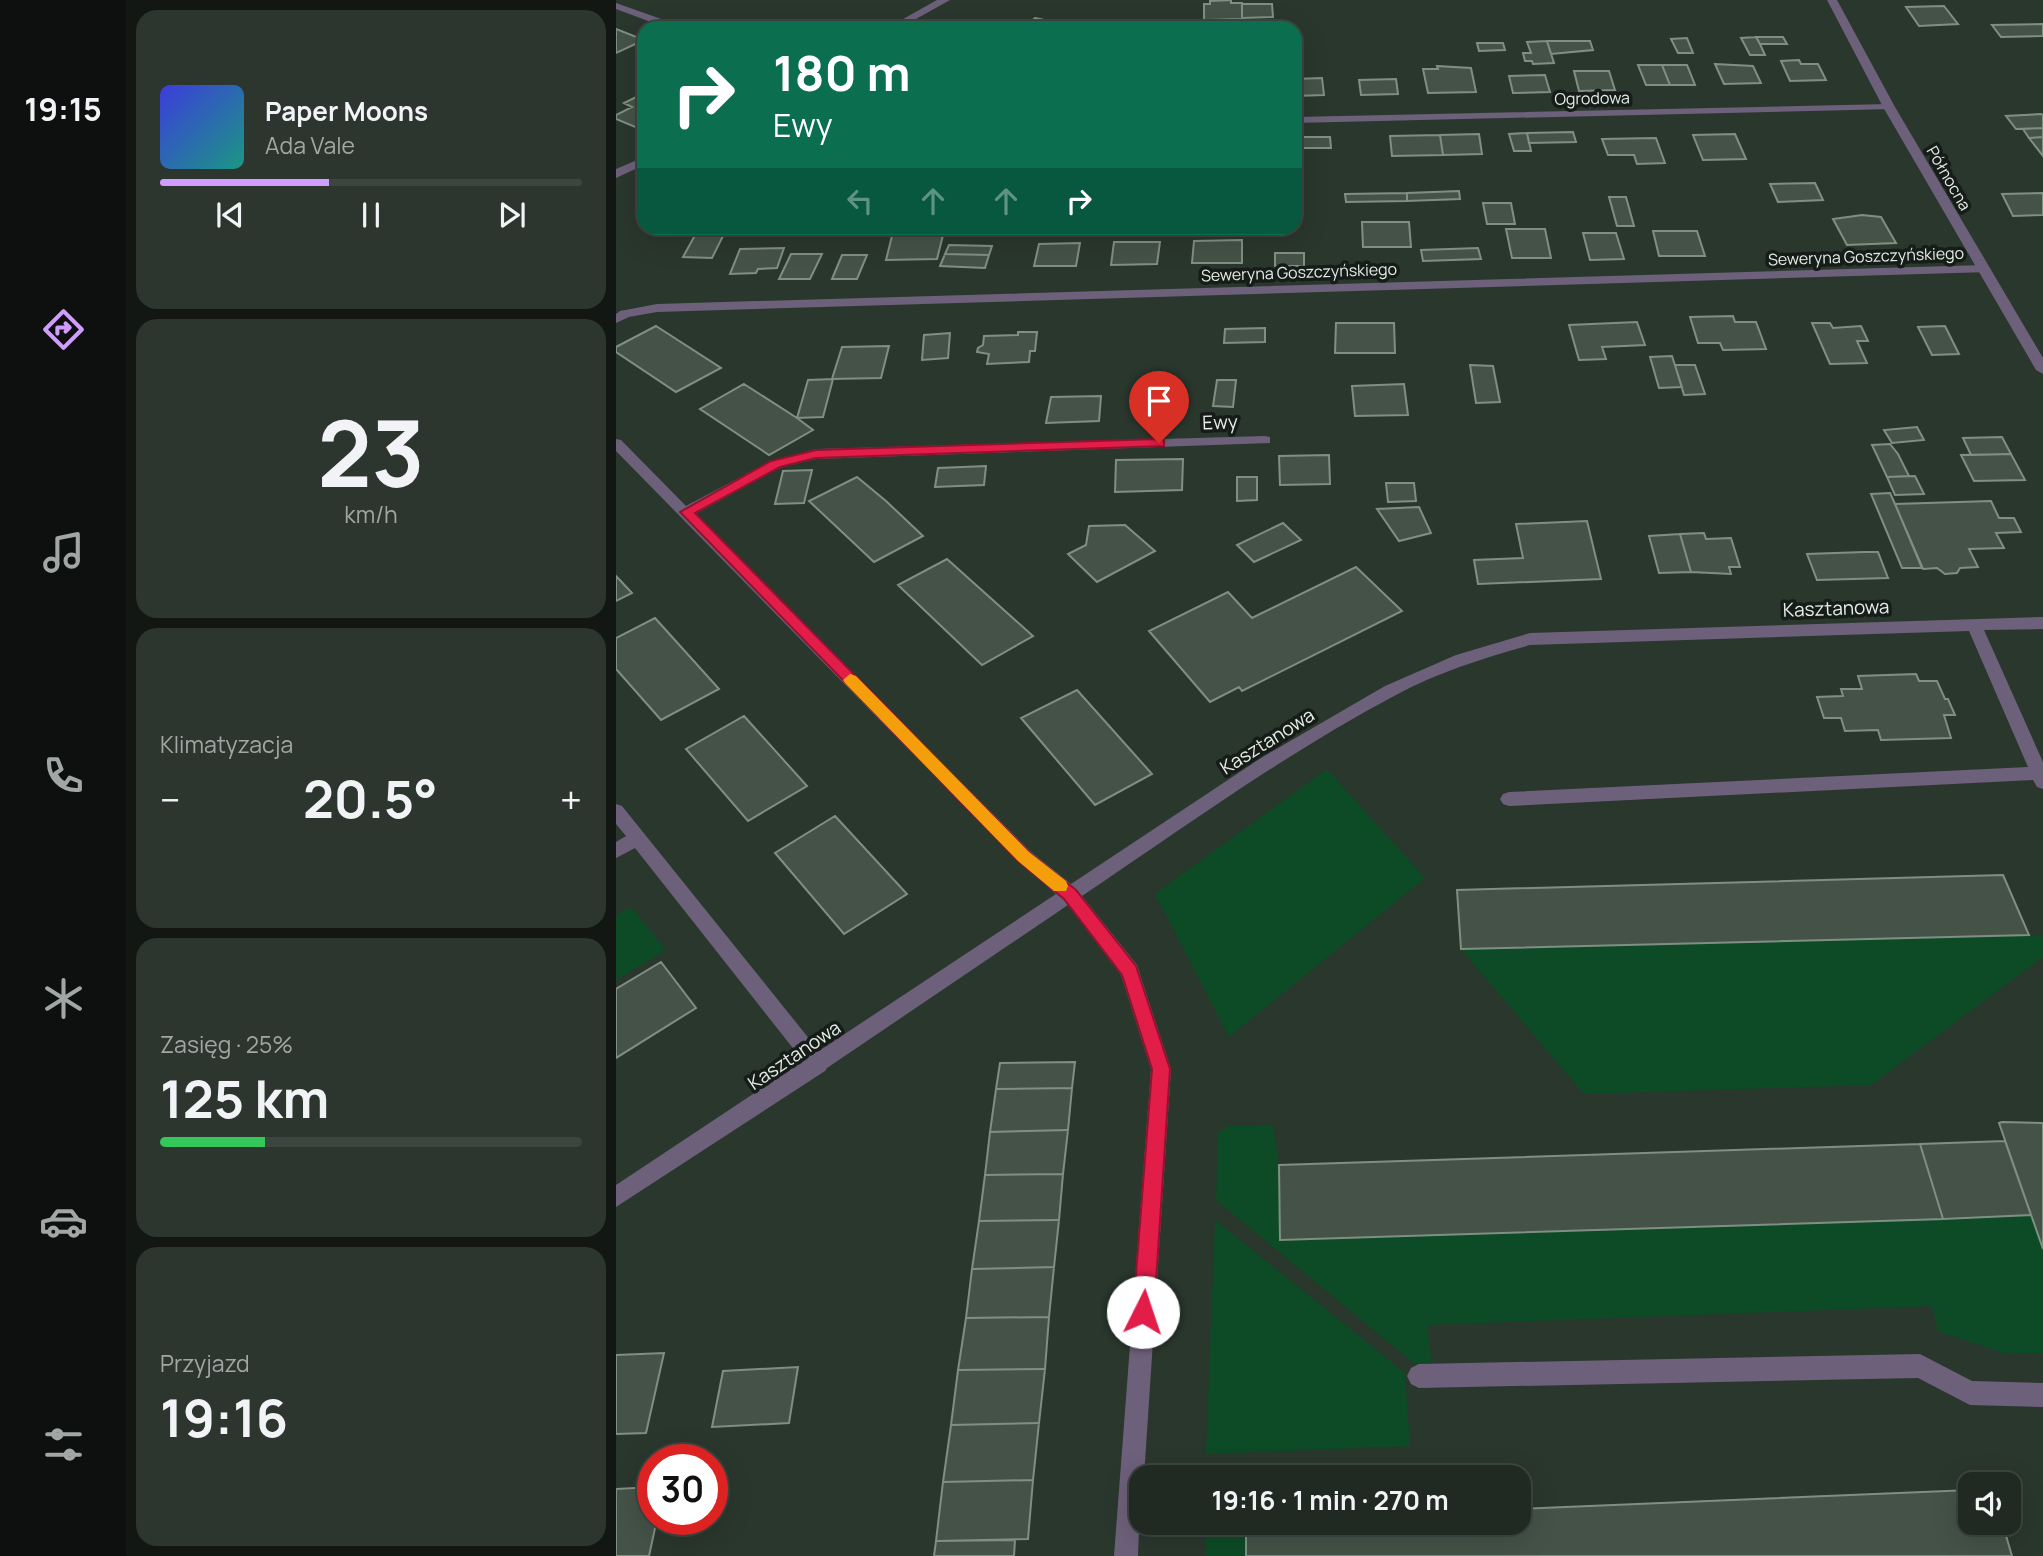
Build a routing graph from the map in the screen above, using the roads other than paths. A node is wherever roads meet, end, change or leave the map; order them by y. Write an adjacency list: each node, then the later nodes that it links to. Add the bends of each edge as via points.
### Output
1 (945, 0): 5 (street)
2 (1832, 0): 6 (street, Północna)
3 (616, 6): 4 (street)
4 (658, 21)
5 (905, 21)
6 (1889, 107): 7 (street, Ogrodowa); 10 (street, Północna)
7 (1302, 120)
8 (637, 164): 9 (street)
9 (616, 174)
10 (1985, 270): 11 (street, Seweryna Goszczyńskiego, via 657,308); 12 (street, Północna)
11 (616, 319)
12 (2043, 370)
13 (1265, 440): 15 (street, Ewy, via 816,454 776,464)
14 (616, 443): 15 (street)
15 (686, 512): 23 (street, via 1024,856)
16 (2043, 623): 17 (street, Kasztanowa)
17 (1974, 625): 18 (street); 23 (street, Kasztanowa, via 1530,639 1462,659 1391,690 1268,763)
18 (2041, 778): 19 (street)
19 (1509, 799)
20 (616, 811): 21 (street)
21 (636, 839): 22 (street); 24 (street)
22 (616, 851)
23 (1070, 894): 24 (street, Kasztanowa); 28 (street, via 1130,971 1161,1069)
24 (818, 1065): 25 (street, Kasztanowa)
25 (616, 1197)
26 (1419, 1376): 27 (street, via 1920,1366 1970,1393)
27 (2043, 1395)
28 (1126, 1556)

